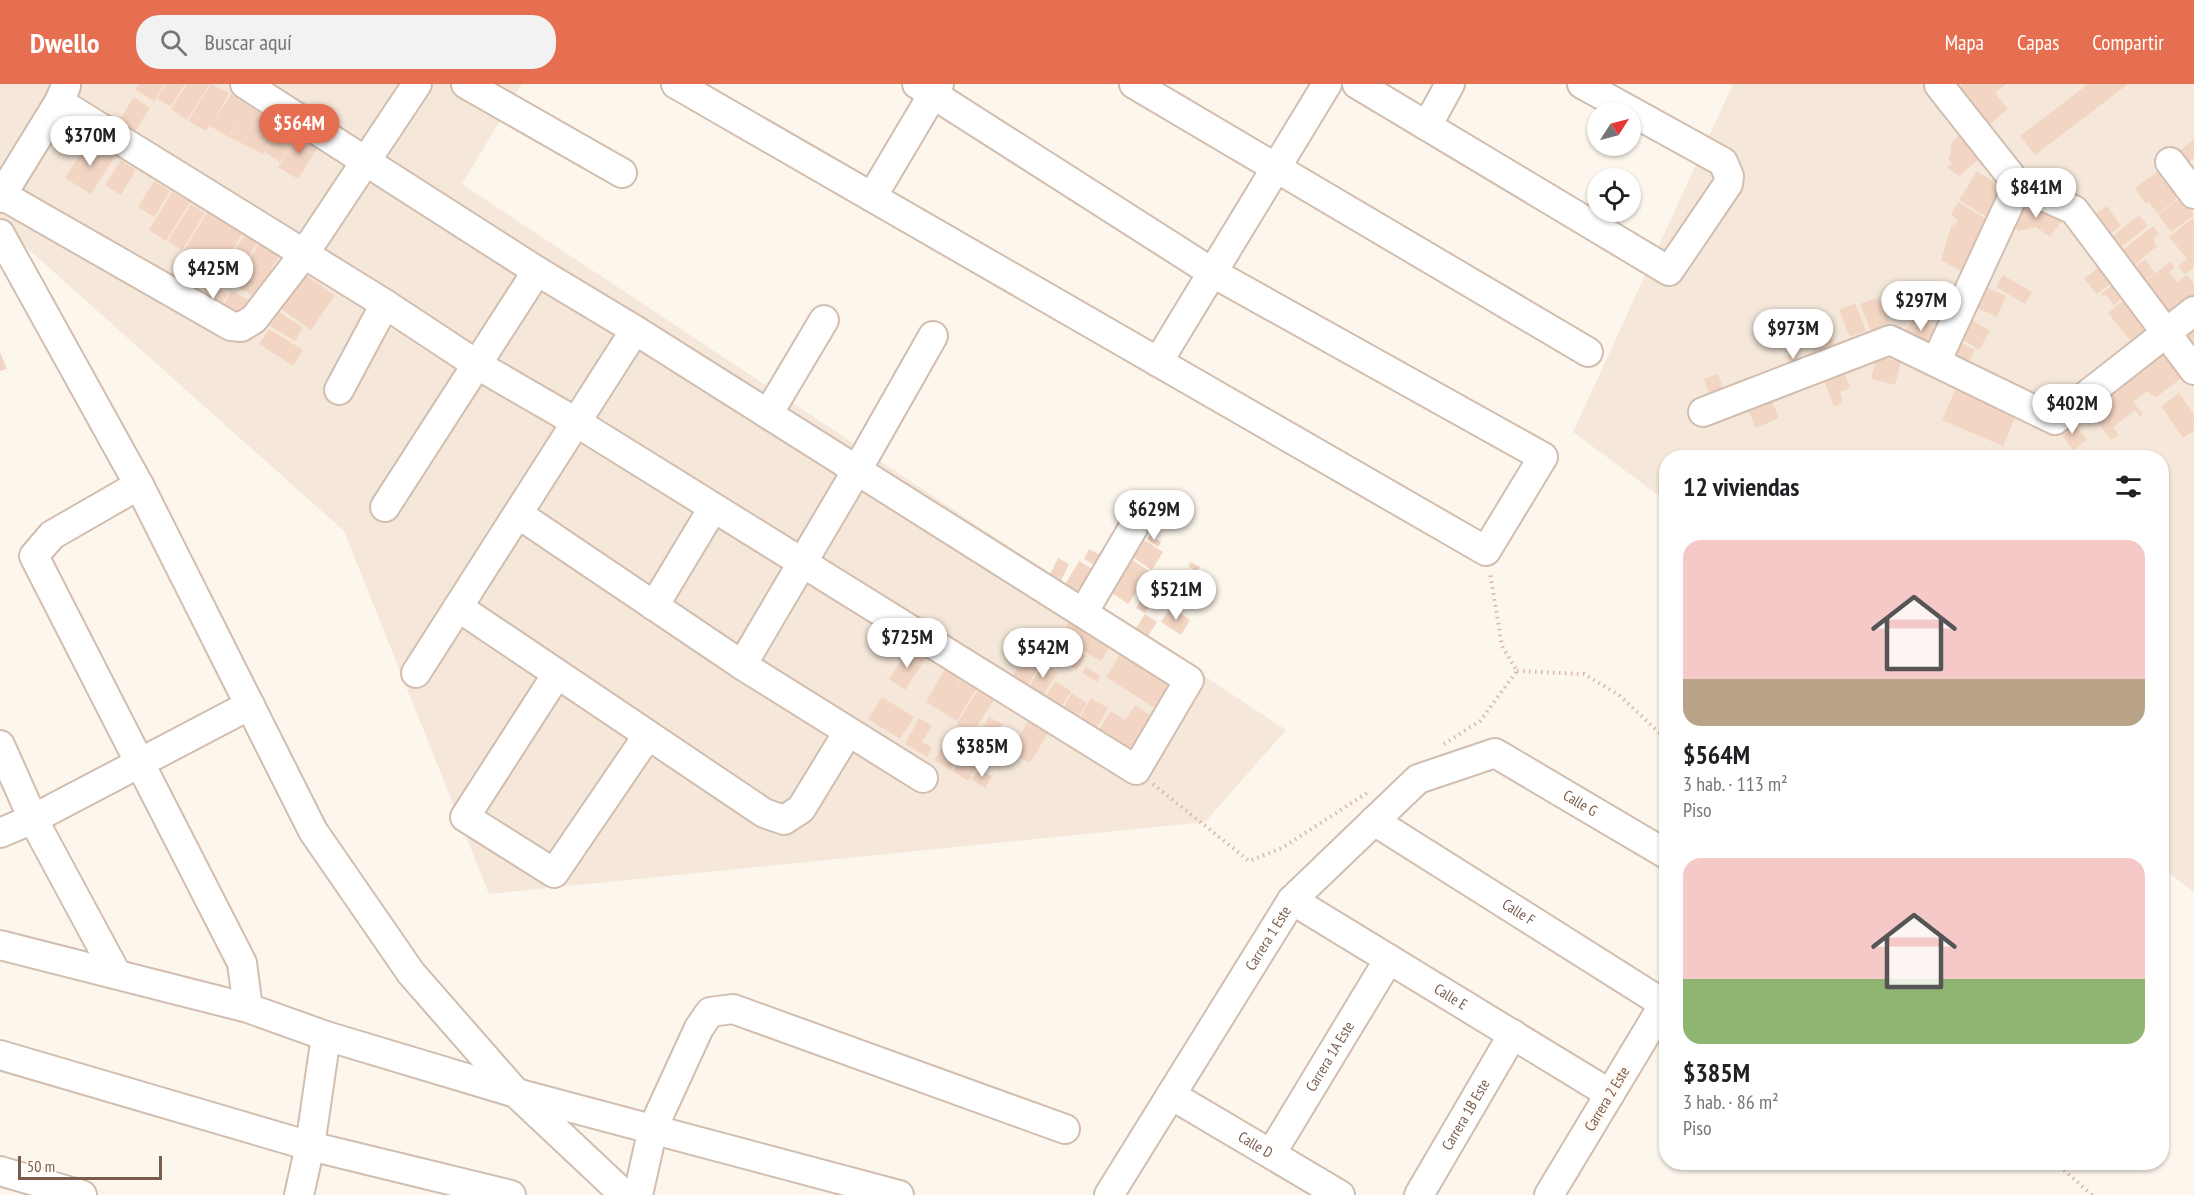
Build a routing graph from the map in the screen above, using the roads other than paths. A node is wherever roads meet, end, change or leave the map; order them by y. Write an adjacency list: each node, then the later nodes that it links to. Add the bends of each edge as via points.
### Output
1 (246, 84): 14 (street)
2 (417, 84): 14 (street)
3 (466, 84): 17 (street)
4 (1134, 84): 16 (street)
5 (1327, 84): 16 (street)
6 (1357, 84): 13 (street)
7 (1450, 84): 13 (street)
8 (1582, 84): 13 (street, via 1723,162 1728,184 1669,271)
9 (1940, 85): 18 (street)
10 (687, 87): 21 (street)
11 (930, 87): 21 (street); 25 (street)
12 (63, 93): 20 (street); 23 (street)
13 (1427, 126)
14 (366, 160): 23 (street); 24 (street)
15 (2170, 162): 19 (street)
16 (1277, 168): 25 (street); 32 (street)
17 (622, 173)
18 (2018, 185): 30 (street, via 2074,210); 34 (street)
19 (2194, 194)
20 (1, 196): 23 (street, via 231,326 241,327 254,319)
21 (872, 197): 33 (street)
22 (0, 234): 42 (street)
23 (304, 254): 26 (street)
24 (537, 271): 29 (street); 35 (street)
25 (1213, 273): 33 (street); 33 (street, via 1543,458 1486,551)
26 (385, 304): 35 (street); 37 (street)
27 (2194, 311): 30 (street)
28 (824, 320): 39 (street)
29 (635, 330): 39 (street); 40 (street)
30 (2166, 333): 34 (street, via 2055,420); 36 (street)
31 (933, 336): 41 (street)
32 (1588, 352)
33 (1158, 362)
34 (1936, 363): 38 (street, via 1890,340)
35 (477, 364): 40 (street); 43 (street)
36 (2194, 370)
37 (339, 390)
38 (1703, 412)
39 (768, 414): 41 (street)
40 (576, 422): 44 (street); 45 (street)
41 (857, 470): 47 (street); 50 (street)
42 (139, 485): 54 (street); 59 (street, via 52,535 34,556)
43 (385, 507)
44 (714, 508): 47 (street); 48 (street)
45 (518, 514): 48 (street); 49 (street)
46 (1132, 528): 50 (street)
47 (802, 563): 50 (street, via 1136,770 1189,680); 51 (street)
48 (654, 606): 51 (street)
49 (458, 607): 52 (street); 53 (street)
50 (1083, 613)
51 (742, 665): 55 (street)
52 (416, 673)
53 (557, 674): 56 (street); 56 (street, via 465,817 554,873)
54 (250, 705): 59 (street); 75 (street, via 313,831 411,973)
55 (848, 732): 56 (street, via 801,809 784,820 764,813); 60 (street)
56 (648, 735)
57 (0, 745): 61 (street)
58 (1495, 753): 62 (street, Carrera 1 Este, via 1418,778); 64 (street, Calle G)
59 (139, 762): 61 (street); 70 (street, via 242,963)
60 (922, 778)
61 (33, 819): 63 (street); 68 (street)
62 (1374, 821): 65 (street, Carrera 1 Este); 69 (street, Calle F)
63 (0, 833)
64 (1659, 851)
65 (1292, 900): 67 (street, Calle E); 77 (street, Carrera 1 Este)
66 (0, 945): 68 (street)
67 (1389, 959): 72 (street, Calle E); 81 (street, Carrera 1A Este)
68 (116, 973): 70 (street)
69 (1659, 1001)
70 (248, 1008): 73 (street)
71 (1659, 1012): 76 (street, Carrera 2 Este)
72 (1513, 1034): 76 (street, Calle E); 91 (street, Carrera 1B Este)
73 (326, 1036): 75 (street); 80 (street)
74 (0, 1055): 80 (street)
75 (516, 1093): 78 (street); 86 (street)
76 (1610, 1094): 92 (street, Carrera 2 Este)
77 (1171, 1095): 81 (street, Calle D); 89 (street, Carrera 1 Este)
78 (653, 1128): 79 (street, via 699,1028 710,1012 733,1010); 87 (street); 88 (street)
79 (1065, 1129)
80 (310, 1146): 84 (street); 85 (street)
81 (1271, 1154): 90 (street, Calle D)
82 (0, 1171): 83 (street)
83 (82, 1195)
84 (300, 1195)
85 (511, 1195)
86 (619, 1195)
87 (638, 1195)
88 (899, 1195)
89 (1109, 1195)
90 (1340, 1195)
91 (1419, 1195)
92 (1549, 1195)

